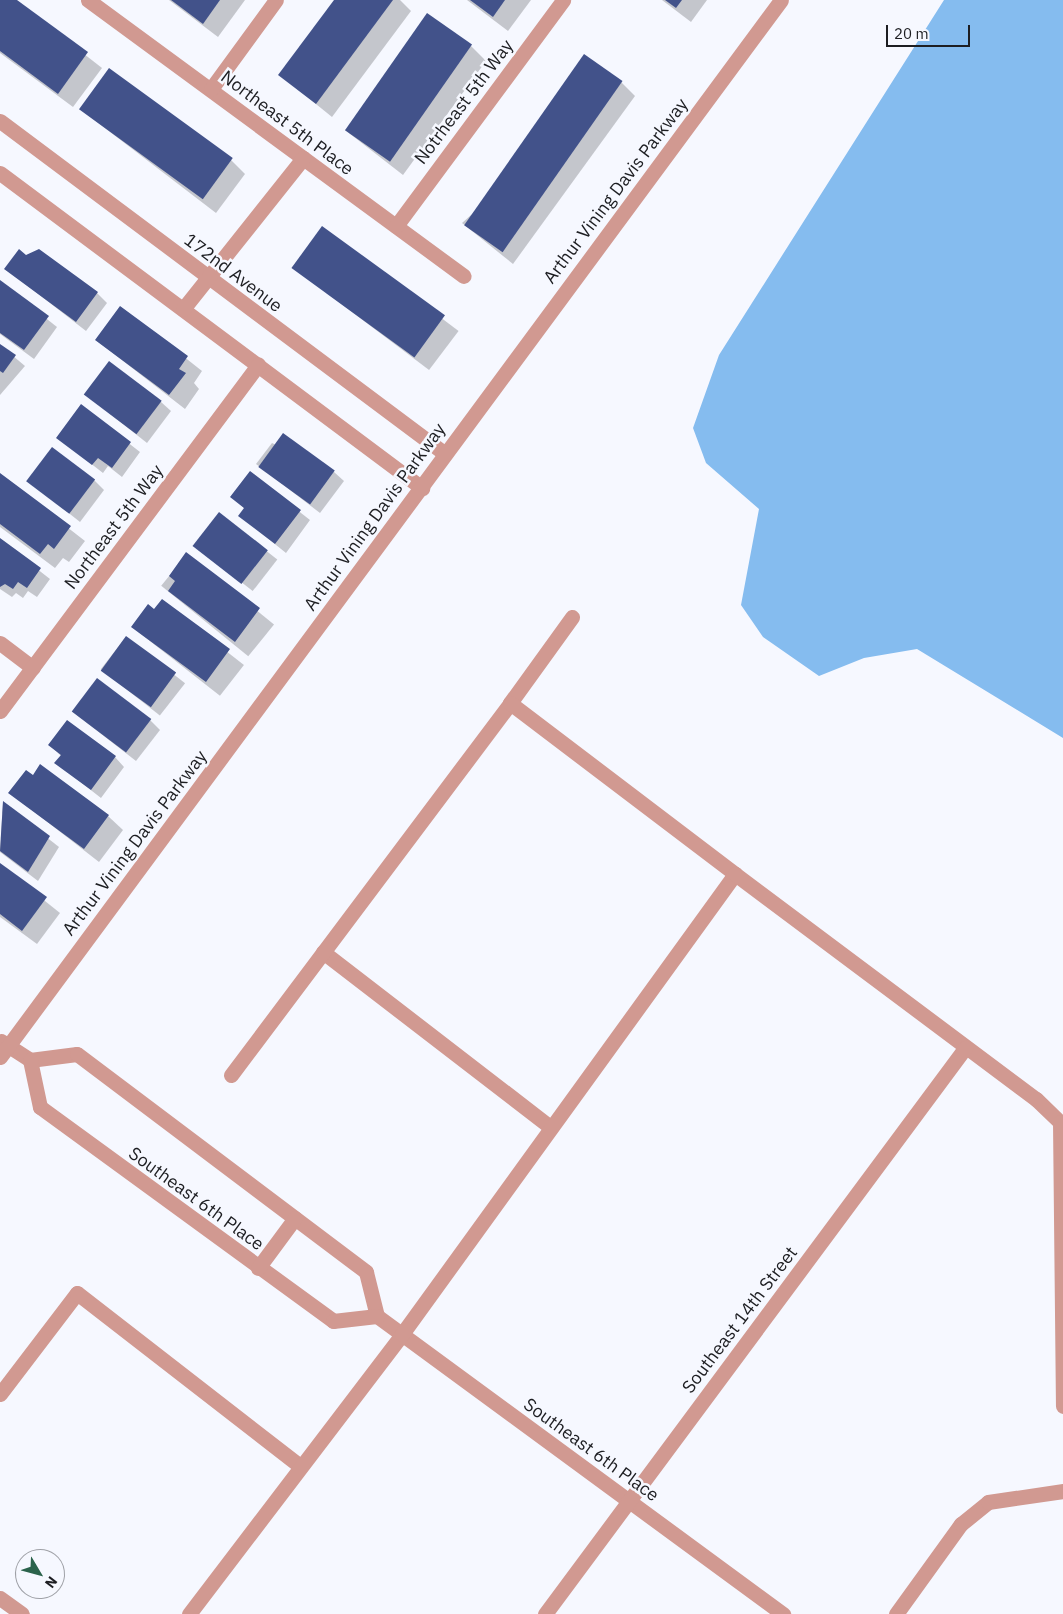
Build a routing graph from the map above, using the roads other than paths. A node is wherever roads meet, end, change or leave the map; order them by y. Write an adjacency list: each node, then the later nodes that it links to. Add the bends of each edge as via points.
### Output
1 (88, 0): 5 (street, Northeast 5th Place)
2 (276, 0): 5 (street)
3 (563, 0): 9 (street, Notrheast 5th Way)
4 (781, 0): 14 (street, Arthur Vining Davis Parkway)
5 (211, 89): 7 (street, Northeast 5th Place)
6 (0, 122): 11 (street, 172nd Avenue)
7 (303, 158): 9 (street, Northeast 5th Place); 11 (street)
8 (1, 176): 12 (street)
9 (396, 226): 10 (street, Northeast 5th Place)
10 (464, 276)
11 (209, 278): 12 (street); 14 (street, 172nd Avenue)
12 (183, 309): 13 (street)
13 (258, 365): 15 (street); 18 (street, Northeast 5th Way)
14 (444, 453): 15 (street, Arthur Vining Davis Parkway)
15 (422, 488): 23 (street, Arthur Vining Davis Parkway)
16 (572, 617): 19 (street)
17 (0, 643): 18 (street)
18 (33, 668): 20 (street, Northeast 5th Way)
19 (510, 703): 21 (street); 22 (street)
20 (0, 712)
21 (735, 874): 24 (street); 27 (street)
22 (323, 952): 26 (street); 27 (street)
23 (3, 1047): 25 (street)
24 (965, 1048): 33 (street, via 1060,1122); 36 (street, Southeast 14th Street)
25 (30, 1060): 28 (street, via 77,1054); 29 (street, Southeast 6th Place, via 40,1108)
26 (232, 1074)
27 (550, 1127): 31 (street)
28 (295, 1218): 29 (street); 30 (street, via 366,1272)
29 (258, 1268): 30 (street, Southeast 6th Place, via 333,1321)
30 (378, 1316): 31 (street, Southeast 6th Place)
31 (402, 1334): 34 (street); 36 (street, Southeast 6th Place)
32 (0, 1394): 34 (street, via 77,1293)
33 (1063, 1406)
34 (299, 1464): 39 (street)
35 (1063, 1491): 42 (street, via 988,1502 961,1524)
36 (630, 1501): 40 (street, Southeast 14th Street); 41 (street, Southeast 6th Place)
37 (0, 1598): 38 (street)
38 (22, 1614)
39 (189, 1614)
40 (545, 1614)
41 (783, 1614)
42 (896, 1614)

